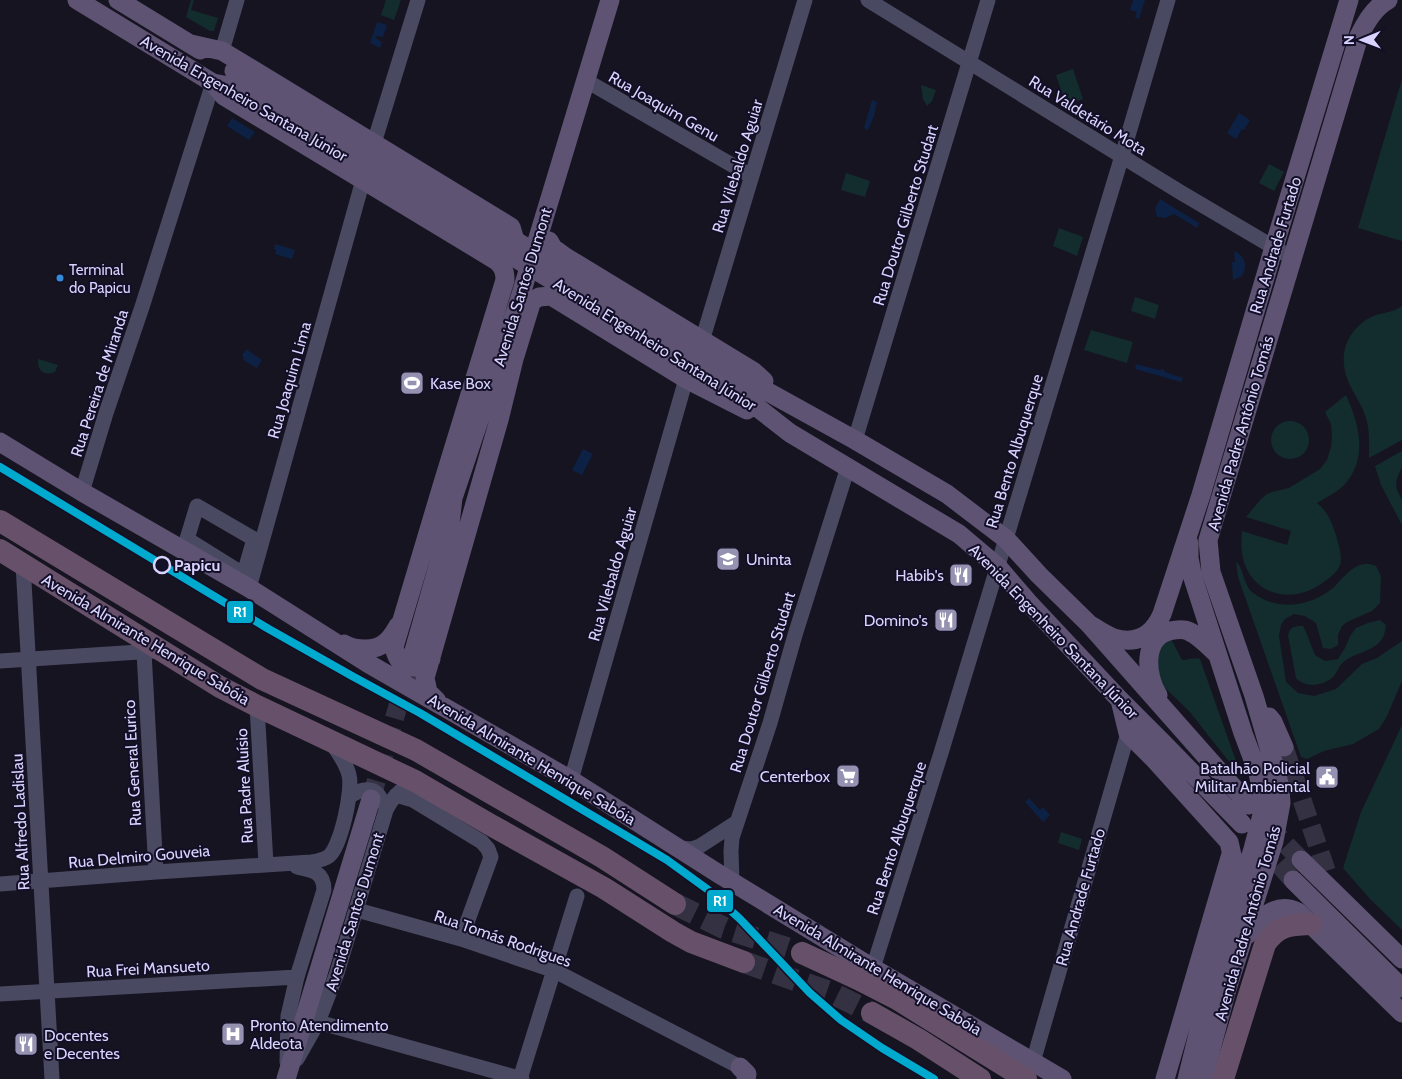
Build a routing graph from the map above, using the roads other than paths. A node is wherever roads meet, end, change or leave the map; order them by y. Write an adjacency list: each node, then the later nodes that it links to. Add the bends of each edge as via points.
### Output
1 (77, 0): 16 (main road, Avenida Engenheiro Santana Júnior)
2 (118, 0): 12 (main road, Avenida Engenheiro Santana Júnior)
3 (237, 0): 13 (street)
4 (418, 0): 17 (street)
5 (610, 0): 15 (main road, Avenida Santos Dumont)
6 (805, 0): 19 (street, Rua Vilebaldo Aguiar)
7 (868, 0): 14 (street, Rua Valdetário Mota)
8 (988, 0): 14 (street, Rua Doutor Gilberto Studart)
9 (1168, 0): 18 (street, Rua Bento Albuquerque)
10 (1349, 0): 23 (main road, Rua Andrade Furtado)
11 (1388, 0): 25 (main road, Avenida Padre Antônio Tomás, via 1369,17 1359,36)
12 (191, 44): 13 (main road); 32 (main road, Avenida Engenheiro Santana Júnior, bridge)
13 (222, 51): 17 (main road)
14 (969, 63): 18 (street, Rua Valdetário Mota); 35 (street, Rua Doutor Gilberto Studart)
15 (585, 80): 19 (street, Rua Joaquim Genu); 21 (main road, Avenida Santos Dumont)
16 (213, 84): 20 (main road, via 224,96); 32 (main road, Avenida Engenheiro Santana Júnior, bridge, via 229,86); 38 (street, Rua Pereira de Miranda)
17 (374, 143): 26 (main road, via 510,226 514,237 512,248)
18 (1122, 156): 23 (street, Rua Valdetário Mota); 42 (street, Rua Bento Albuquerque)
19 (752, 176): 29 (street, Rua Vilebaldo Aguiar)
20 (363, 180): 26 (main road); 47 (street, Rua Joaquim Lima)
21 (544, 218): 22 (main road); 41 (main road, Avenida Santos Dumont, via 453,498)
22 (549, 241): 24 (main road); 28 (main road)
23 (1274, 247): 25 (street, Rua Valdetário Mota); 39 (main road, Rua Andrade Furtado)
24 (564, 256): 27 (main road, via 556,258 545,284); 29 (main road)
25 (1292, 258): 57 (main road, Avenida Padre Antônio Tomás, via 1208,540 1211,572)
26 (497, 262): 48 (main road, via 502,266 506,280)
27 (551, 296): 28 (main road, via 539,297); 31 (main road)
28 (532, 302): 30 (main road)
29 (702, 341): 33 (main road, via 753,371)
30 (514, 360): 41 (main road, via 462,501); 53 (main road)
31 (686, 378): 34 (main road); 65 (street, Rua Vilebaldo Aguiar)
32 (739, 384): 33 (main road, Avenida Engenheiro Santana Júnior); 34 (main road, Avenida Engenheiro Santana Júnior)
33 (790, 405): 35 (main road, Avenida Engenheiro Santana Júnior)
34 (790, 433): 37 (main road, Avenida Engenheiro Santana Júnior)
35 (855, 440): 42 (main road, Avenida Engenheiro Santana Júnior, via 947,494)
36 (0, 442): 38 (main road, Avenida Almirante Henrique Sabóia)
37 (848, 467): 45 (main road, Avenida Engenheiro Santana Júnior, via 959,534); 71 (street, Rua Doutor Gilberto Studart)
38 (82, 492): 47 (main road, Avenida Almirante Henrique Sabóia)
39 (1193, 520): 49 (main road, via 1154,629 1146,636 1127,640 1114,638); 52 (main road, Avenida Padre Antônio Tomás, via 1188,541 1189,558)
40 (0, 521): 86 (highway, Avenida Almirante Henrique Sabóia, via 262,678 416,750 602,857)
41 (450, 524): 55 (main road, Avenida Santos Dumont)
42 (1006, 539): 45 (street, Rua Bento Albuquerque); 49 (main road, Avenida Engenheiro Santana Júnior)
43 (0, 550): 44 (highway, Avenida Almirante Henrique Sabóia)
44 (24, 564): 51 (highway, Avenida Almirante Henrique Sabóia); 54 (street, Rua Alfredo Ladislau)
45 (998, 567): 58 (main road, Avenida Engenheiro Santana Júnior); 95 (street, Rua Bento Albuquerque)
46 (245, 570): 46 (street, via 240,572 187,539 197,506 254,539)
47 (249, 588): 50 (main road, Avenida Almirante Henrique Sabóia)
48 (401, 623): 50 (main road, via 386,642 366,648 351,647); 53 (main road, via 394,647 399,662 411,667)
49 (1089, 624): 61 (main road, Avenida Engenheiro Santana Júnior)
50 (310, 628): 59 (main road, Avenida Almirante Henrique Sabóia)
51 (154, 651): 54 (street); 60 (highway, Avenida Almirante Henrique Sabóia); 77 (street, Rua General Eurico)
52 (1217, 654): 61 (main road, via 1185,630 1164,633 1152,645 1148,668 1152,681); 83 (main road, Avenida Padre Antônio Tomás, via 1262,792 1263,812)
53 (431, 659): 59 (main road, via 426,685)
54 (29, 660): 56 (street); 80 (street, Rua Alfredo Ladislau)
55 (411, 660)
56 (0, 661)
57 (1254, 696): 64 (main road, via 1273,722); 91 (main road, Avenida Padre Antônio Tomás, via 1277,775 1280,803 1274,841)
58 (1120, 700): 62 (main road); 72 (main road, Avenida Engenheiro Santana Júnior)
59 (439, 704): 65 (main road, Avenida Almirante Henrique Sabóia)
60 (257, 706): 63 (highway, Avenida Almirante Henrique Sabóia); 76 (street, Rua Padre Aluísio)
61 (1178, 724): 70 (main road, Avenida Engenheiro Santana Júnior)
62 (1128, 733): 74 (main road, via 1225,836); 105 (street, Rua Andrade Furtado)
63 (329, 740): 66 (highway, Avenida Almirante Henrique Sabóia); 68 (street, via 346,765)
64 (1284, 747)
65 (571, 780): 73 (main road, Avenida Almirante Henrique Sabóia)
66 (415, 781): 67 (street, Avenida Santos Dumont); 94 (highway, Avenida Almirante Henrique Sabóia, via 604,888 673,932)
67 (396, 795): 69 (street, Avenida Santos Dumont); 90 (street, via 413,800 482,842 492,857)
68 (349, 796): 69 (street, via 359,790 372,790 381,797); 76 (street, via 338,840 328,857 310,862)
69 (378, 804): 87 (street, Avenida Santos Dumont); 107 (main road, Avenida Santos Dumont)
70 (1249, 805)
71 (737, 822): 73 (street, via 700,846); 81 (street, Rua Doutor Gilberto Studart, via 732,838)
72 (1242, 824)
73 (678, 848): 81 (main road, Avenida Almirante Henrique Sabóia)
74 (1231, 853): 83 (main road); 101 (main road)
75 (1301, 860): 85 (main road)
76 (273, 864): 77 (street, Rua Delmiro Gouveia); 97 (street, via 309,869 321,876 324,883)
77 (156, 872): 80 (street, Rua Delmiro Gouveia)
78 (1328, 876): 85 (main road)
79 (1293, 880): 98 (main road)
80 (41, 882): 82 (street, Rua Delmiro Gouveia); 99 (street, Rua Alfredo Ladislau)
81 (732, 882): 95 (main road, Avenida Almirante Henrique Sabóia)
82 (0, 884)
83 (1238, 895): 88 (main road, Avenida Padre Antônio Tomás)
84 (578, 896): 96 (street)
85 (1340, 898): 93 (main road)
86 (676, 904)
87 (357, 910): 90 (street, Rua Tomás Rodrigues); 104 (street, Avenida Santos Dumont)
88 (1230, 920): 101 (main road); 113 (main road, Avenida Padre Antônio Tomás)
89 (1311, 924): 91 (main road, via 1293,910 1272,911 1259,920); 103 (main road); 115 (highway, via 1281,928 1265,944)
90 (461, 939): 96 (street, Rua Tomás Rodrigues)
91 (1242, 941): 114 (main road, Avenida Padre Antônio Tomás)
92 (802, 953): 105 (highway, Avenida Almirante Henrique Sabóia, via 858,979)
93 (1402, 960)
94 (744, 962)
95 (873, 968): 105 (main road, Avenida Almirante Henrique Sabóia)
96 (555, 971): 106 (street, Rua Tomás Rodrigues); 109 (street)
97 (297, 977): 99 (street, Rua Frei Mansueto); 107 (street, via 288,1016)
98 (1402, 988)
99 (48, 992): 100 (street, Rua Frei Mansueto); 108 (street, Rua Alfredo Ladislau)
100 (0, 994)
101 (1190, 995): 112 (main road)
102 (872, 1013): 110 (highway)
103 (1402, 1013)
104 (318, 1022): 107 (street, Avenida Santos Dumont); 109 (street)
105 (1029, 1070): 111 (main road, Avenida Almirante Henrique Sabóia)
106 (743, 1073)
107 (286, 1078)
108 (52, 1079)
109 (521, 1079)
110 (980, 1079)
111 (1062, 1079)
112 (1165, 1079)
113 (1187, 1079)
114 (1203, 1079)
115 (1223, 1079)

